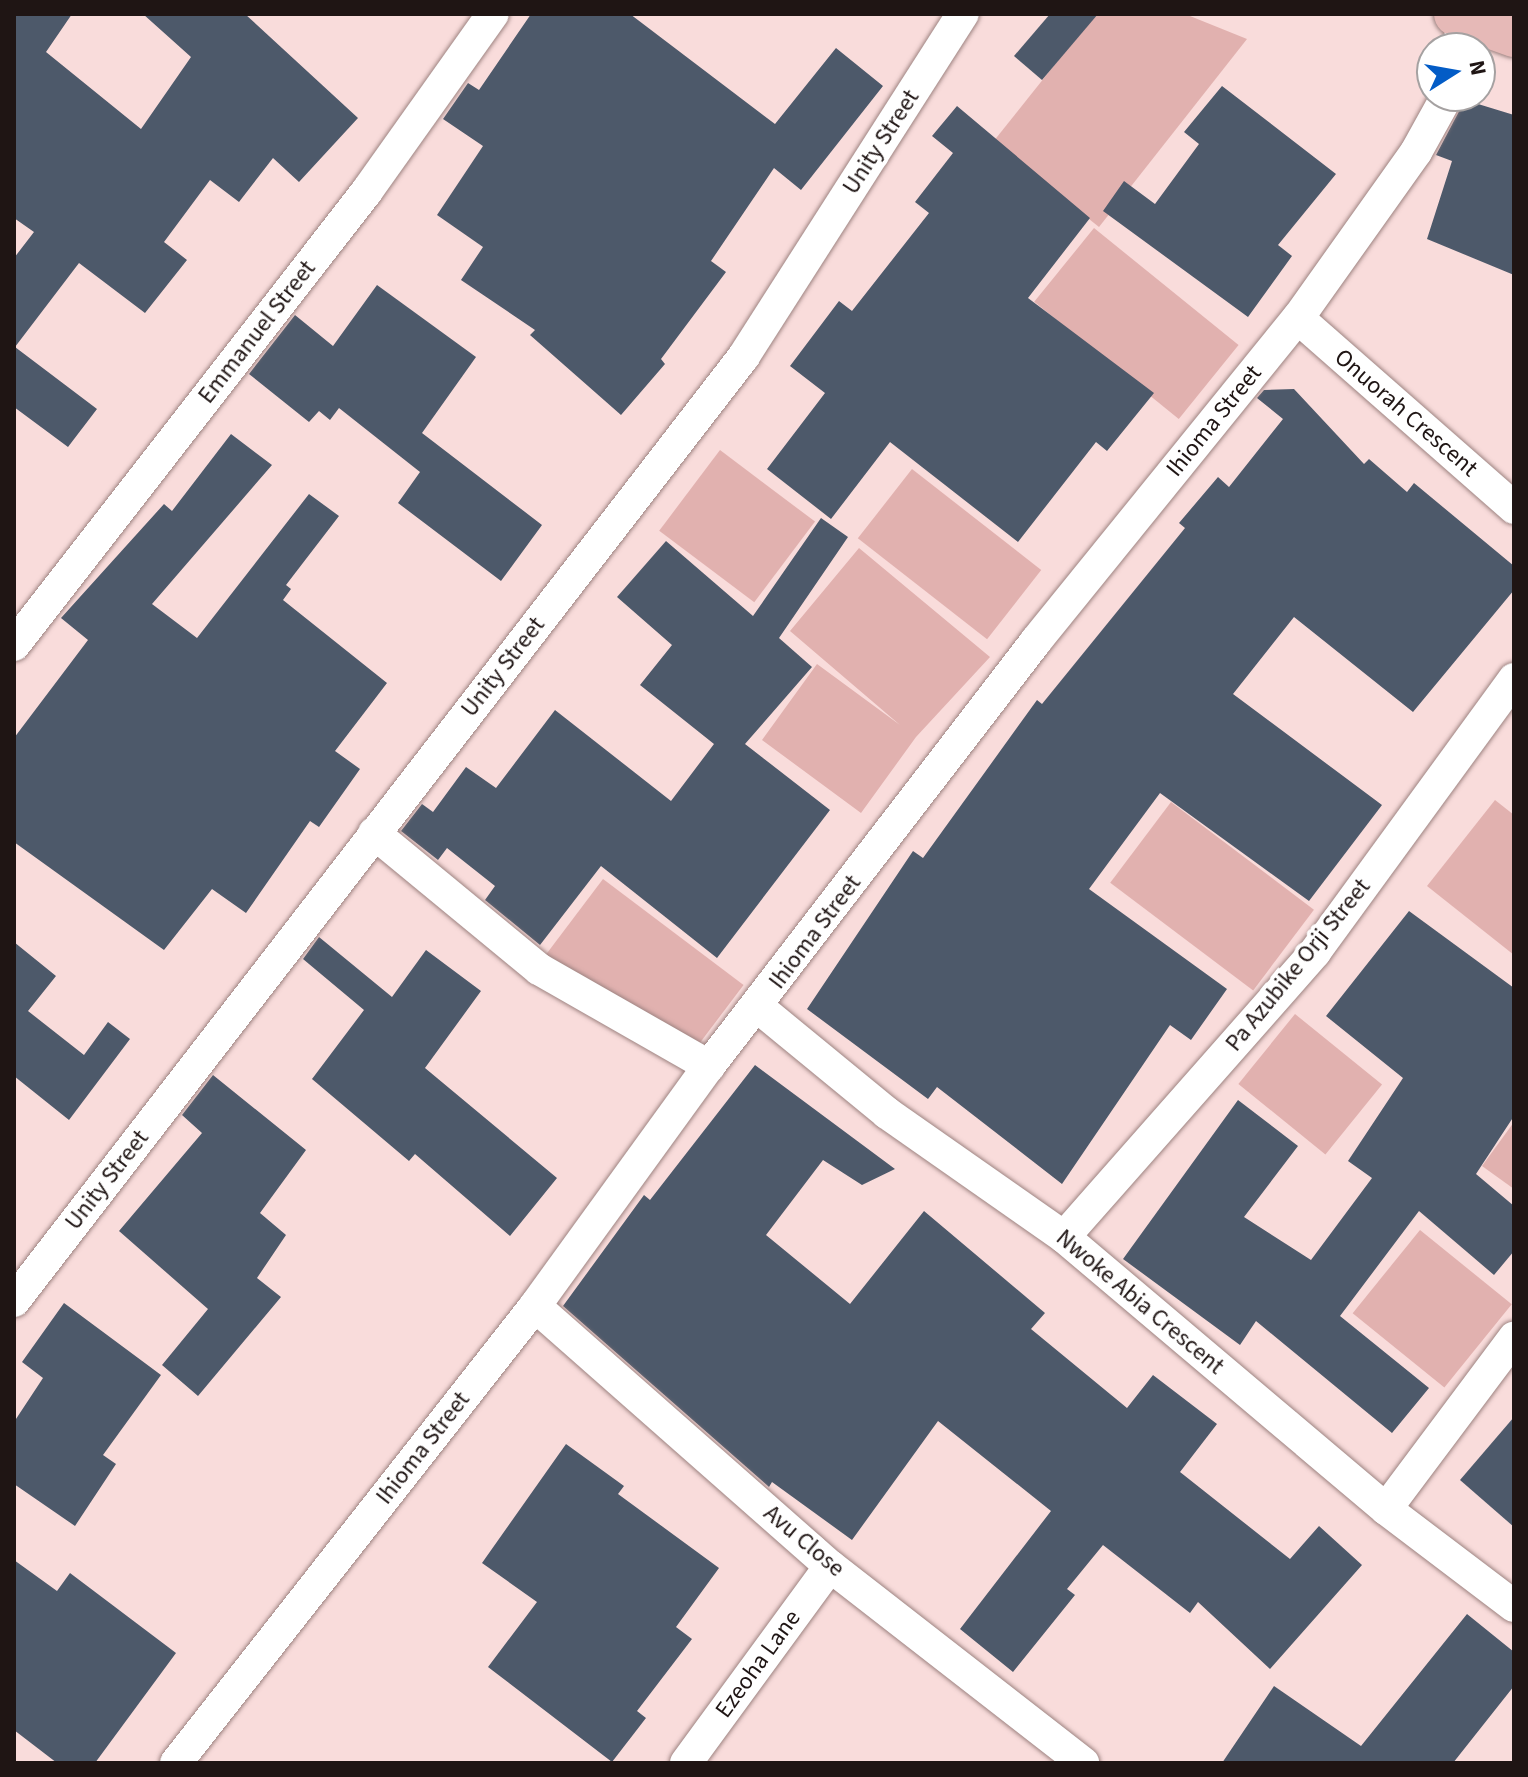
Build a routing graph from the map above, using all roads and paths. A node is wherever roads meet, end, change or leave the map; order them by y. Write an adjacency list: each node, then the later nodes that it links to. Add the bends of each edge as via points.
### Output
1 (493, 14): 8 (street, Emmanuel Street, via 367,191)
2 (963, 14): 10 (street, Unity Street, via 744,356)
3 (1459, 26): 4 (main road)
4 (1514, 35)
5 (1438, 112): 6 (street, Ihioma Street, via 1416,152)
6 (1298, 318): 7 (street, Onuorah Crescent); 11 (street, Ihioma Street, via 1036,641)
7 (1514, 508)
8 (14, 645)
9 (1514, 679): 13 (street, Pa Azubike Orji Street, via 1315,952)
10 (374, 833): 12 (street, via 539,969); 14 (street, Unity Street)
11 (758, 1007): 12 (street, Ihioma Street); 13 (street, Nwoke Abia Crescent, via 887,1113)
12 (709, 1066): 15 (street, Ihioma Street)
13 (1064, 1237): 17 (street, Nwoke Abia Crescent)
14 (14, 1301)
15 (535, 1306): 18 (street, Avu Close); 20 (street, Ihioma Street)
16 (1514, 1338): 17 (street)
17 (1386, 1509): 19 (street, Nwoke Abia Crescent)
18 (830, 1566): 21 (street, Ezeoha Lane); 22 (street, Avu Close)
19 (1514, 1606)
20 (176, 1763)
21 (686, 1763)
22 (1083, 1763)

